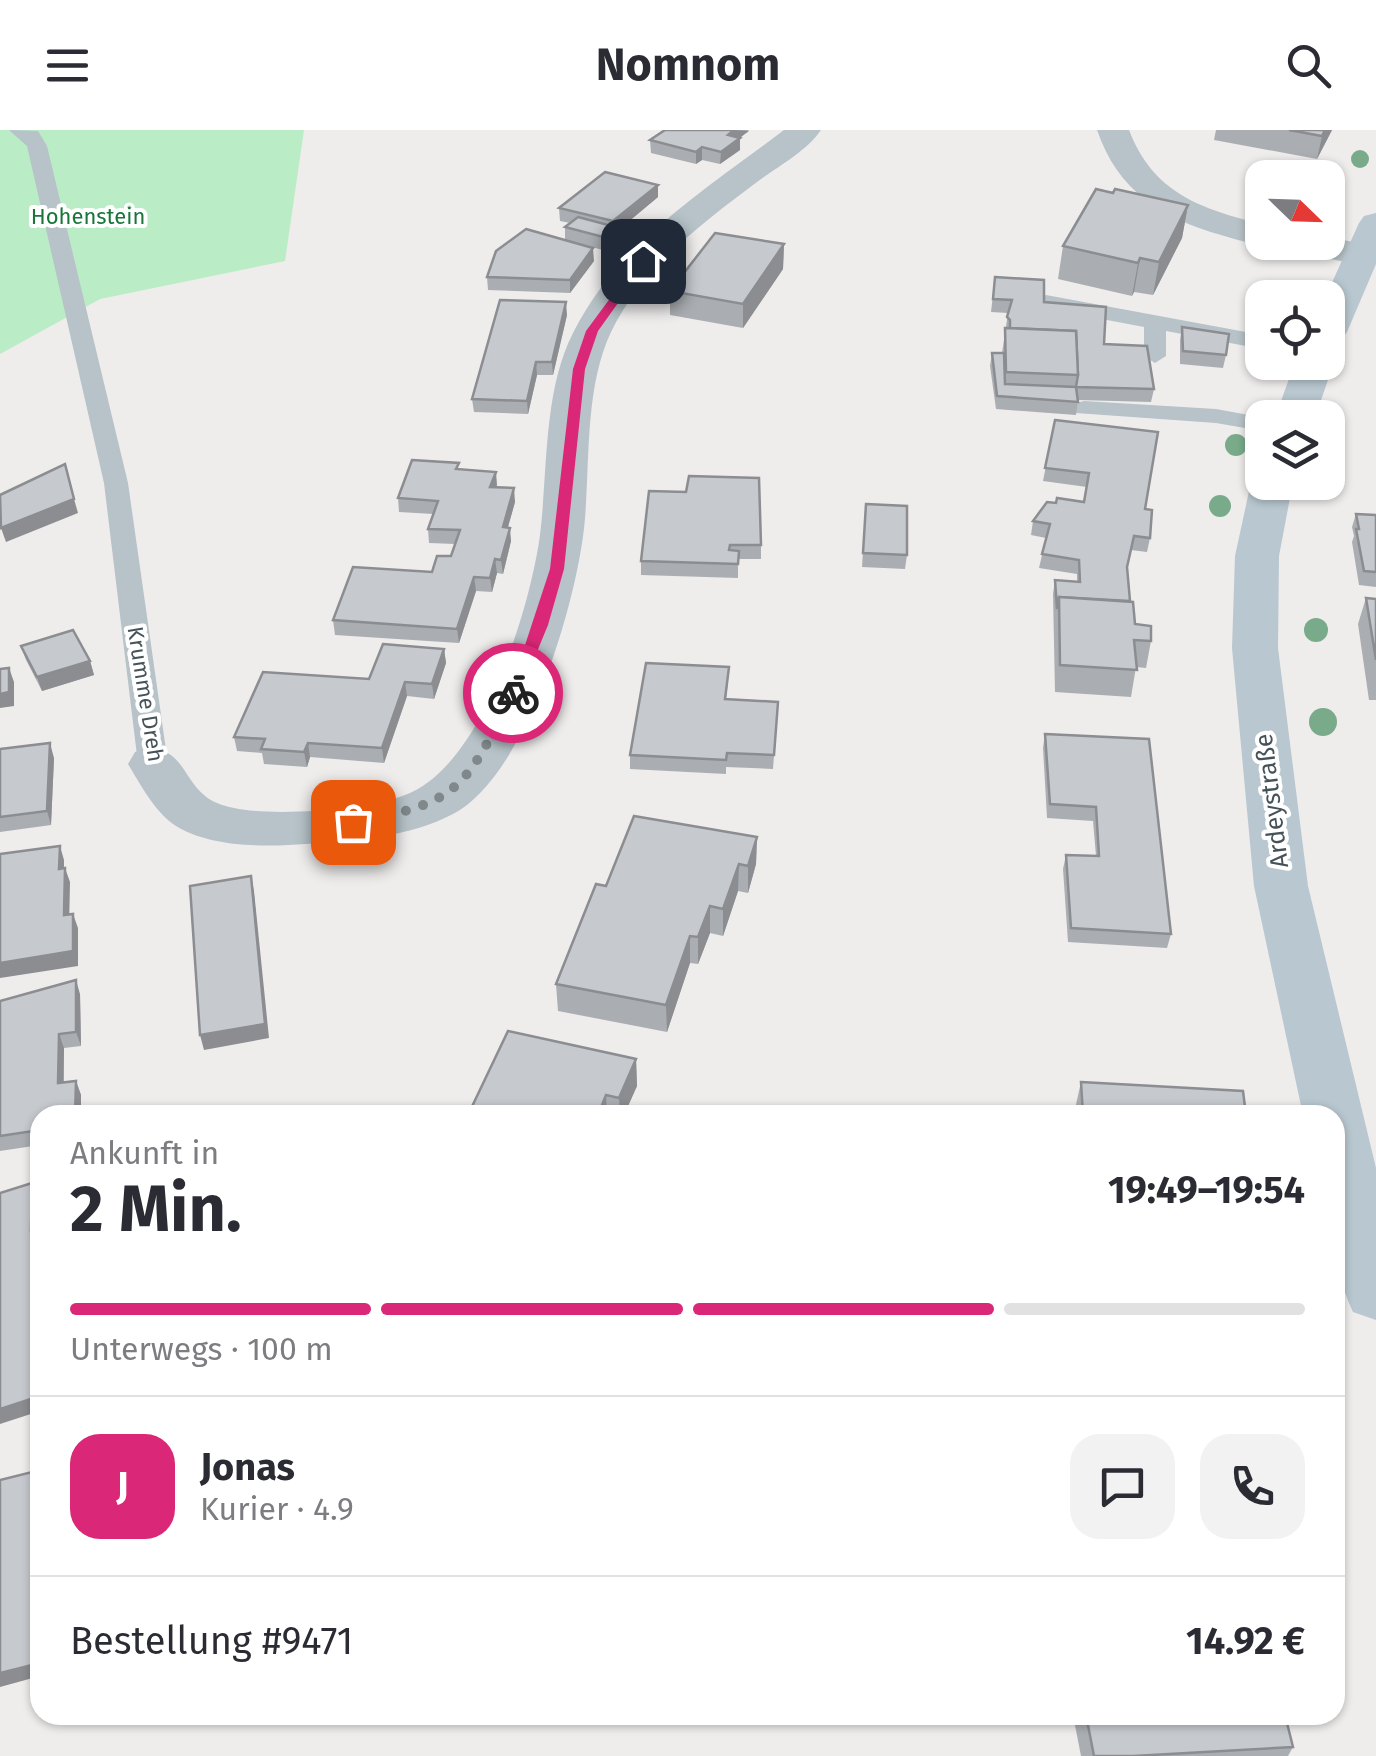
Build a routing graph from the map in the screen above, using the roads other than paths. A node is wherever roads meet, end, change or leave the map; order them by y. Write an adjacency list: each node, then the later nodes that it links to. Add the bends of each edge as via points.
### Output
1 (19, 130): 14 (lane, Krumme Dreh, via 37,146 116,483)
2 (805, 130): 14 (street, Krumme Dreh, via 669,235 592,331 579,369 557,569 541,625 478,763 449,795 353,822 246,826 194,815)
3 (1113, 130): 4 (street, via 1122,160 1158,197)
4 (1245, 230)
5 (1368, 239): 6 (main road)
6 (1345, 292)
7 (1046, 302): 8 (lane)
8 (1154, 323): 9 (lane); 10 (lane)
9 (1245, 339)
10 (1155, 356)
11 (1084, 408): 12 (lane)
12 (1245, 421)
13 (1268, 500): 15 (main road, Ardeystraße, via 1257,556 1256,630 1265,761 1280,886)
14 (153, 764)
15 (1330, 1105)
16 (1345, 1167): 17 (main road)
17 (1376, 1293)

